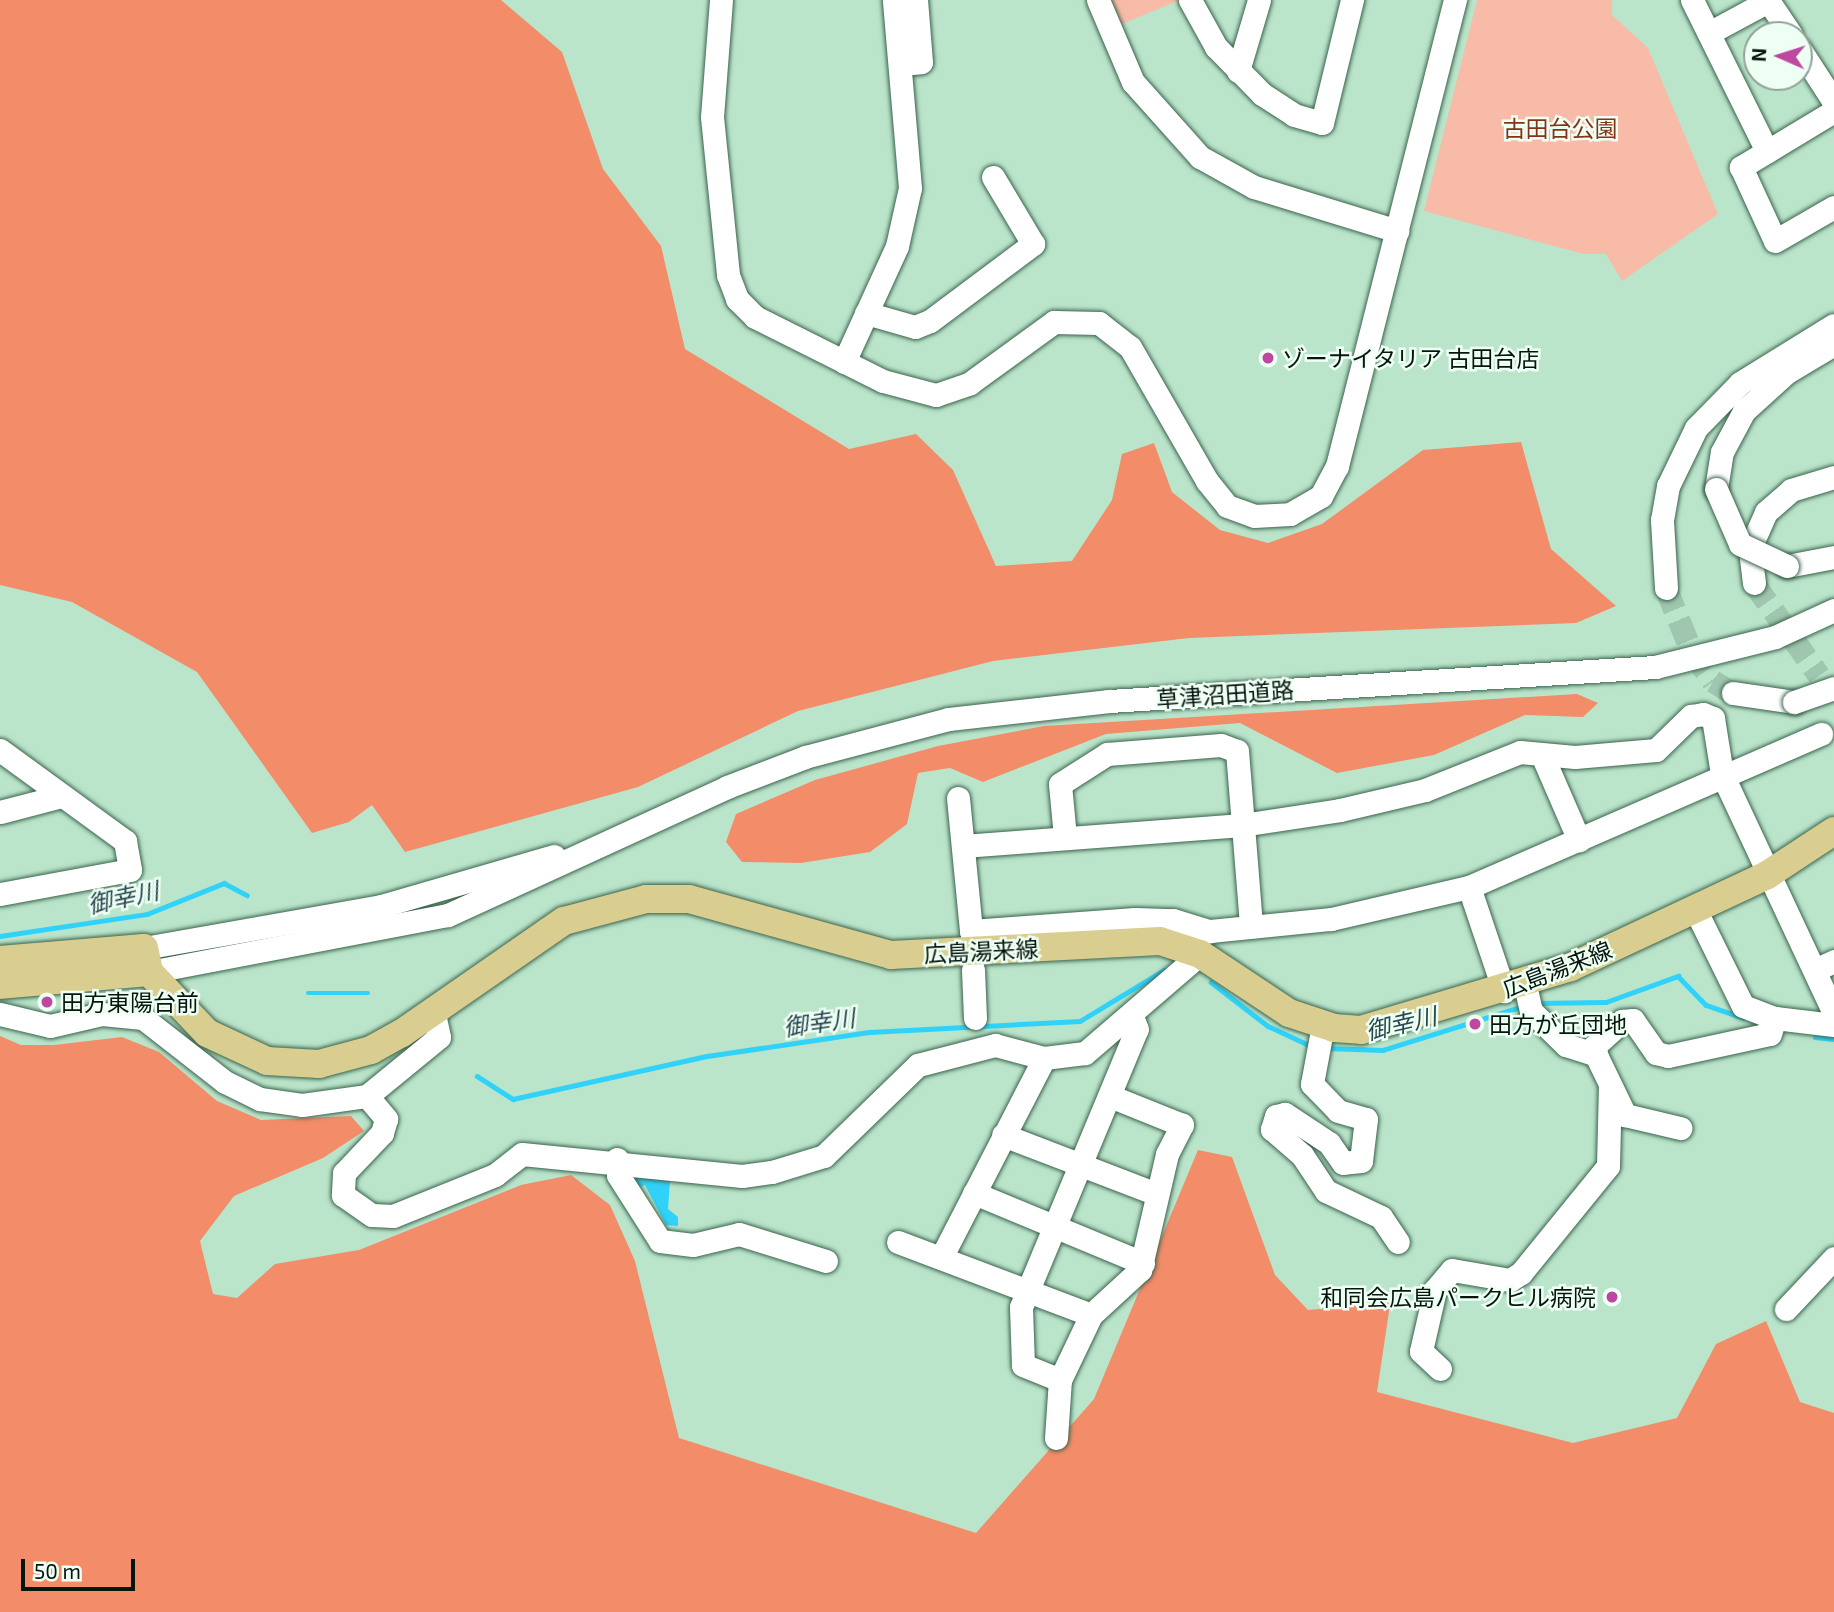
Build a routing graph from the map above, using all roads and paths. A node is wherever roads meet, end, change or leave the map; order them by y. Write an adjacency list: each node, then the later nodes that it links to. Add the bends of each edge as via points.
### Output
1 (721, 0): 25 (street, via 712,117 728,275 737,299 755,317)
2 (894, 0): 13 (street)
3 (916, 0): 13 (street, via 921,62)
4 (1098, 0): 21 (street, via 1133,82 1200,157 1254,187)
5 (1190, 0): 15 (street)
6 (1259, 0): 15 (street)
7 (1352, 0): 15 (street, via 1322,122 1294,115)
8 (1455, 0): 21 (street)
9 (1692, 0): 12 (street)
10 (1770, 1): 11 (street); 12 (street)
11 (1782, 21)
12 (1709, 33): 18 (street)
13 (900, 64): 22 (street, via 910,188 897,246)
14 (1813, 70): 16 (street)
15 (1238, 71)
16 (1834, 102)
17 (1834, 111): 18 (street)
18 (1767, 151): 20 (street, via 1741,167 1774,241)
19 (993, 177): 22 (street, via 1033,244 930,321 915,327)
20 (1834, 207)
21 (1397, 231): 25 (street, via 1337,466 1321,496 1290,514 1254,516 1227,506 1207,481 1130,348 1099,323 1054,323 970,383 936,395 911,393)
22 (866, 313): 25 (street)
23 (1834, 325): 29 (street, via 1740,383 1696,428 1668,486 1661,544)
24 (1834, 344): 27 (street, bridge, via 1787,372 1744,411 1722,452 1716,489 1740,544 1787,566)
25 (844, 362)
26 (1834, 477): 28 (street, via 1791,490 1766,512 1750,548)
27 (1834, 557)
28 (1754, 583)
29 (1666, 588)
30 (1834, 610): 53 (street, 草津沼田道路, via 1775,637 1655,667 1109,701 949,719 805,757 626,832 449,915)
31 (1826, 682): 32 (street, bridge, via 1794,702); 33 (street)
32 (1733, 693)
33 (1834, 698)
34 (1821, 734): 37 (street)
35 (0, 750): 38 (street)
36 (1542, 755): 37 (street, via 1656,750 1691,716 1703,714 1713,718); 41 (street, via 1520,752 1425,790); 44 (street)
37 (1722, 774): 44 (street); 46 (street)
38 (62, 796): 40 (street); 48 (street, via 125,841 130,870)
39 (958, 798): 45 (street)
40 (0, 812)
41 (1242, 825): 43 (street); 43 (street, via 1237,751 1221,745 1107,754 1060,784); 50 (street)
42 (1834, 831): 46 (main road, 広島湯来線)
43 (1065, 837): 45 (street)
44 (1579, 840): 47 (street)
45 (962, 846): 50 (street, via 971,935 1135,919 1173,920 1210,931)
46 (1767, 875): 49 (main road, 広島湯来線); 54 (street)
47 (1469, 887): 50 (street, via 1331,919); 57 (street)
48 (0, 894)
49 (1695, 909): 57 (main road, 広島湯来線); 63 (street, via 1743,1006)
50 (1251, 926)
51 (1200, 954): 58 (main road, 広島湯来線, via 1148,940 891,955 820,940 721,905 646,899 564,921); 61 (street); 65 (main road, 広島湯来線, via 1289,1013)
52 (0, 960): 53 (main road)
53 (146, 960): 56 (main road); 58 (main road, 広島湯来線, via 207,1033 267,1061 345,1059)
54 (1824, 965): 59 (street)
55 (972, 970): 62 (street)
56 (0, 985)
57 (1514, 988): 65 (main road, 広島湯来線, via 1376,1029); 66 (street, via 1566,1045)
58 (434, 1013): 69 (street, via 439,1037)
59 (1834, 1013)
60 (0, 1014): 69 (street, via 50,1026 102,1014 143,1017 225,1082 260,1099 302,1105)
61 (1131, 1014): 67 (street, via 1085,1053); 70 (street, via 1136,1029)
62 (975, 1018)
63 (1775, 1018): 64 (street); 66 (street, via 1770,1034 1668,1056 1656,1054 1633,1020 1622,1021)
64 (1834, 1025)
65 (1323, 1026): 78 (street, via 1312,1084 1338,1111 1366,1119 1361,1161 1343,1163 1329,1143 1285,1114 1276,1116 1272,1129 1302,1155 1326,1191 1381,1217)
66 (1589, 1051): 68 (street)
67 (1044, 1058): 72 (street); 73 (street, via 995,1045 918,1065 824,1156 772,1172 742,1176)
68 (1610, 1085): 71 (street, via 1625,1115); 87 (street, via 1608,1166 1521,1273 1510,1280 1460,1269 1435,1290 1421,1351)
69 (368, 1096): 73 (street, via 386,1119 382,1133 344,1173 344,1195 353,1207 372,1215 393,1216 495,1175 522,1154)
70 (1110, 1096): 74 (street); 76 (street, via 1182,1125)
71 (1680, 1128)
72 (1003, 1135): 74 (street); 75 (street)
73 (617, 1159): 82 (street, via 618,1175 660,1241 693,1245 739,1234)
74 (1083, 1164): 76 (street); 77 (street)
75 (974, 1193): 77 (street); 80 (street)
76 (1157, 1194): 83 (street)
77 (1057, 1224): 83 (street); 84 (street)
78 (1398, 1241)
79 (898, 1242): 80 (street)
80 (943, 1254): 84 (street)
81 (1834, 1258): 85 (street)
82 (826, 1261)
83 (1143, 1263): 86 (street)
84 (1027, 1292): 86 (street); 88 (street, via 1023,1364)
85 (1786, 1309)
86 (1091, 1315): 88 (street)
87 (1440, 1369)
88 (1060, 1380): 89 (street)
89 (1056, 1438)

